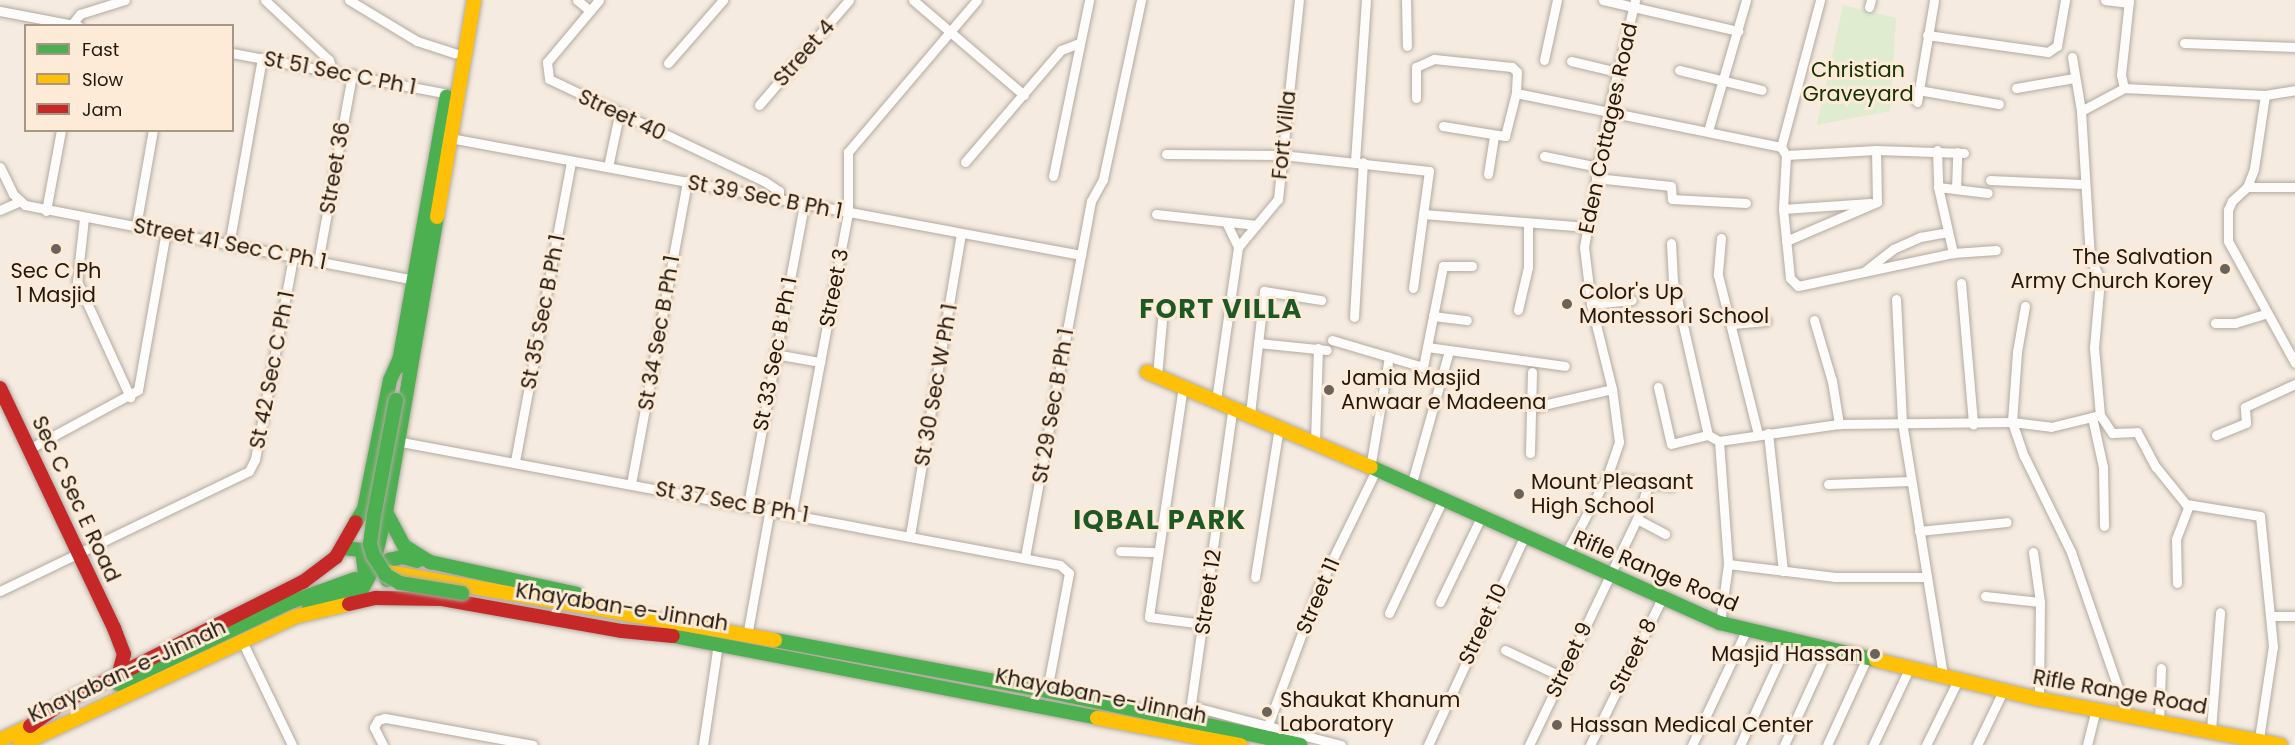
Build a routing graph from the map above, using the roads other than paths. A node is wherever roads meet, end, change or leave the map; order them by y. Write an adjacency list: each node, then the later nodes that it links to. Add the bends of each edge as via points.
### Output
1 (126, 0): 29 (street, via 84,12)
2 (265, 0): 44 (street, via 329,60)
3 (349, 0): 38 (street, via 417,40)
4 (465, 0): 38 (main road)
5 (474, 0): 71 (main road)
6 (577, 0): 27 (street)
7 (599, 0): 27 (street)
8 (723, 0): 43 (street)
9 (849, 0): 62 (street, Street 4)
10 (914, 0): 31 (street)
11 (977, 0): 31 (street, Street 3)
12 (1089, 0): 33 (street)
13 (1141, 0): 122 (street, St 29 Sec B Ph 1, via 1103,179 1091,201)
14 (1299, 0): 76 (street, Fort Villa)
15 (1366, 0): 78 (street)
16 (1406, 0): 35 (street)
17 (1557, 0): 41 (street)
18 (1603, 0): 25 (street)
19 (1746, 0): 30 (street)
20 (1820, 0): 74 (street)
21 (1934, 0): 32 (street)
22 (2065, 0): 32 (street, via 2057,46 2048,52)
23 (2105, 0): 24 (street)
24 (2129, 2): 51 (street, via 2121,75)
25 (1634, 4): 30 (street); 46 (street, Eden Cottages Road)
26 (0, 11): 28 (street)
27 (590, 11): 65 (street, Street 40, via 547,62 545,74 554,83)
28 (70, 24)
29 (76, 24)
30 (1738, 31): 49 (street)
31 (950, 32): 57 (street); 103 (street, Street 3, via 851,148 845,166)
32 (1927, 35): 53 (street)
33 (1079, 43): 57 (street, via 1061,50); 85 (street)
34 (2184, 43): 36 (street)
35 (1407, 46)
36 (2295, 47)
37 (234, 53): 40 (street, St 51 Sec C Ph 1)
38 (455, 53): 56 (main road)
39 (2072, 57): 48 (street)
40 (262, 58): 44 (street, St 51 Sec C Ph 1); 118 (street)
41 (1544, 60)
42 (1571, 61): 46 (street)
43 (668, 63)
44 (332, 70): 47 (street, St 51 Sec C Ph 1)
45 (1679, 70): 49 (street)
46 (1617, 72): 64 (street, Eden Cottages Road)
47 (352, 74): 56 (street, St 51 Sec C Ph 1); 124 (street, Street 36)
48 (2074, 78): 50 (street); 63 (street)
49 (1723, 82): 52 (street); 67 (street)
50 (2016, 88)
51 (2124, 88): 58 (street); 63 (street)
52 (1762, 90)
53 (1918, 90): 60 (street); 61 (street)
54 (2295, 90): 58 (street)
55 (1516, 93): 59 (street, via 1517,72 1512,67 1434,59 1416,67); 64 (street); 70 (street, via 1505,136)
56 (448, 94): 127 (main road)
57 (1024, 95): 80 (street)
58 (2265, 95): 91 (street, via 2254,169)
59 (1416, 98)
60 (1917, 102)
61 (1999, 104)
62 (759, 105)
63 (2080, 111): 89 (street)
64 (1608, 112): 67 (street); 83 (street, Eden Cottages Road)
65 (619, 115): 82 (street); 95 (street, Street 40, via 764,181 779,191)
66 (1443, 126): 70 (street)
67 (1708, 131): 74 (street)
68 (61, 132): 102 (street)
69 (153, 132): 109 (street)
70 (1494, 136): 84 (street)
71 (450, 138): 79 (street, St 39 Sec B Ph 1); 177 (main road)
72 (1876, 150): 73 (street); 74 (street); 97 (street)
73 (1937, 150): 90 (street); 93 (street, via 1960,153)
74 (1784, 151): 100 (street)
75 (1166, 154): 76 (street)
76 (1282, 155): 78 (street); 110 (street, Fort Villa, via 1278,198)
77 (1544, 156): 83 (street)
78 (1359, 161): 105 (street, via 1429,171); 139 (street)
79 (571, 162): 82 (street, St 39 Sec B Ph 1); 182 (street, St 35 Sec B Ph 1)
80 (965, 162)
81 (0, 167): 96 (street)
82 (608, 167): 88 (street, St 39 Sec B Ph 1)
83 (1598, 167): 86 (street, Eden Cottages Road)
84 (1488, 174)
85 (1053, 176)
86 (1596, 178): 98 (street, via 1671,186 1672,199); 111 (street, Eden Cottages Road)
87 (1990, 180): 89 (street)
88 (687, 182): 95 (street, St 39 Sec B Ph 1); 187 (street, St 34 Sec B Ph 1)
89 (2082, 184): 167 (street, via 2090,257 2100,279 2094,348)
90 (1938, 187): 93 (street); 113 (street)
91 (2247, 187): 92 (street); 137 (street, via 2228,210 2228,241)
92 (2295, 187)
93 (1956, 189): 94 (street)
94 (1988, 193)
95 (779, 200): 99 (street, St 39 Sec B Ph 1)
96 (18, 202): 101 (street); 102 (street, Street 41 Sec C Ph 1)
97 (1877, 202): 100 (street); 116 (street)
98 (1746, 203)
99 (804, 205): 103 (street, St 39 Sec B Ph 1); 149 (street, St 33 Sec B Ph 1)
100 (1783, 209): 116 (street)
101 (0, 210)
102 (46, 211): 106 (street, Street 41 Sec C Ph 1)
103 (848, 212): 114 (street, St 39 Sec B Ph 1); 152 (street, Street 3)
104 (1156, 214): 107 (street)
105 (1424, 214): 108 (street); 129 (street)
106 (84, 218): 109 (street, Street 41 Sec C Ph 1); 162 (street, via 77,281)
107 (1226, 222): 110 (street); 119 (street)
108 (1528, 223): 111 (street); 136 (street, via 1528,267)
109 (136, 225): 112 (street, Street 41 Sec C Ph 1)
110 (1256, 225): 119 (street, Fort Villa)
111 (1587, 227): 133 (street, Eden Cottages Road, via 1584,247)
112 (166, 232): 118 (street, Street 41 Sec C Ph 1); 162 (street, via 138,390)
113 (1948, 232): 121 (street); 126 (street, via 1911,241)
114 (961, 234): 122 (street, St 39 Sec B Ph 1); 203 (street, St 30 Sec W Ph 1)
115 (1721, 238): 144 (street, via 1718,275)
116 (1786, 241): 126 (street, via 1792,284)
117 (1671, 243): 175 (street, via 1673,280)
118 (229, 245): 123 (street, Street 41 Sec C Ph 1)
119 (1238, 248): 163 (street, Fort Villa)
120 (1996, 250): 121 (street)
121 (1953, 253): 126 (street)
122 (1081, 255): 211 (street, St 29 Sec B Ph 1)
123 (293, 258): 124 (street, Street 41 Sec C Ph 1); 209 (street, St 42 Sec C Ph 1, via 255,459 249,471)
124 (318, 262): 127 (street, Street 41 Sec C Ph 1)
125 (1472, 266): 138 (street, via 1443,266)
126 (1862, 273)
127 (413, 280): 151 (main road)
128 (1961, 283): 171 (street)
129 (1413, 288)
130 (1896, 299): 169 (street)
131 (1321, 300): 146 (street, via 1264,291)
132 (1632, 300): 133 (street)
133 (1591, 304): 161 (street, Eden Cottages Road)
134 (2025, 306): 168 (street, via 2016,352)
135 (1180, 310): 156 (street, via 1163,309)
136 (1518, 310)
137 (2265, 314): 143 (street, via 2235,323); 153 (street)
138 (1433, 316): 140 (street); 147 (street)
139 (1354, 317)
140 (1467, 320)
141 (1814, 320): 170 (street, via 1832,381)
142 (1766, 321): 144 (street)
143 (2215, 323)
144 (1732, 324): 174 (street)
145 (1332, 340): 150 (street)
146 (1258, 344): 166 (street); 179 (street, via 1323,349)
147 (1427, 347): 148 (street); 150 (street, via 1423,366)
148 (1449, 351): 154 (street); 189 (street)
149 (775, 354): 152 (street); 192 (street, St 33 Sec B Ph 1)
150 (1389, 357): 183 (street, Street 11)
151 (399, 360): 205 (main road, via 390,380 364,509); 235 (main road, bridge, via 396,400 374,515 373,555 386,575 400,583)
152 (820, 362): 196 (street, Street 3)
153 (2295, 363)
154 (1565, 366)
155 (1532, 372): 165 (street)
156 (1152, 374): 158 (main road, Rifle Range Road)
157 (2295, 384): 176 (street, via 2269,400 2245,407 2246,423)
158 (1183, 386): 163 (main road, Rifle Range Road); 207 (street)
159 (1658, 387): 175 (street, via 1671,444)
160 (0, 388): 180 (main road, Sec C Sec E Road)
161 (1612, 389): 165 (street); 184 (street, Eden Cottages Road, via 1619,442)
162 (130, 397): 180 (street)
163 (1216, 400): 164 (main road, Rifle Range Road)
164 (1233, 406): 166 (main road, Rifle Range Road); 233 (street, Street 12)
165 (1530, 408): 181 (street)
166 (1250, 414): 172 (main road, Rifle Range Road)
167 (2096, 416): 168 (street, via 2051,428); 193 (street, via 2112,433 2137,432 2156,467); 200 (street, via 2103,467)
168 (2012, 422): 171 (street); 256 (street, via 2024,456 2071,552)
169 (1902, 423): 170 (street); 171 (street); 185 (street)
170 (1839, 424): 173 (street)
171 (1973, 424)
172 (1279, 427): 179 (main road, Rifle Range Road); 217 (street)
173 (1768, 433): 174 (street); 214 (street)
174 (1758, 434): 178 (street)
175 (1708, 435): 178 (street)
176 (2216, 435)
177 (396, 441): 182 (street, St 37 Sec B Ph 1); 195 (main road)
178 (1719, 441): 213 (street)
179 (1315, 442): 183 (main road, Rifle Range Road)
180 (29, 449): 209 (main road, Sec C Sec E Road)
181 (1530, 453)
182 (515, 461): 187 (street, St 37 Sec B Ph 1)
183 (1373, 469): 189 (main road, Rifle Range Road); 258 (street, Street 11, via 1319,587)
184 (1607, 477): 186 (street); 210 (street, Eden Cottages Road)
185 (1911, 481): 188 (street); 201 (street)
186 (1649, 483): 190 (street); 198 (street, Street 9)
187 (631, 484): 192 (street, St 37 Sec B Ph 1)
188 (1828, 484)
189 (1411, 486): 191 (main road, Rifle Range Road)
190 (1671, 486)
191 (1443, 499): 197 (main road, Rifle Range Road); 228 (street)
192 (748, 504): 194 (street, St 37 Sec B Ph 1)
193 (2189, 506): 220 (street, via 2176,540); 229 (street, via 2260,516)
194 (770, 508): 196 (street, St 37 Sec B Ph 1); 237 (street)
195 (386, 512): 212 (main road, via 404,546); 219 (main road)
196 (792, 512): 203 (street, St 37 Sec B Ph 1)
197 (1481, 517): 204 (main road, Rifle Range Road); 225 (street)
198 (1637, 519): 202 (street); 216 (street, Street 9)
199 (2007, 522): 201 (street)
200 (2104, 525)
201 (1919, 531): 218 (street)
202 (1665, 534)
203 (910, 535): 211 (street, St 37 Sec B Ph 1)
204 (1524, 537): 210 (main road, Rifle Range Road); 273 (street, Street 10)
205 (343, 548): 219 (main road, via 356,547 364,554); 243 (main road, via 321,570 295,586)
206 (1120, 550): 207 (street)
207 (1157, 552): 233 (street, via 1149,617)
208 (2033, 552): 226 (street)
209 (78, 555): 221 (street); 234 (main road, Sec C Sec E Road)
210 (1565, 555): 216 (main road, Rifle Range Road)
211 (1025, 557): 251 (street, St 37 Sec B Ph 1, via 1066,567 1069,573)
212 (430, 562): 223 (main road, via 398,557 387,563 383,573 399,588); 235 (main road, via 637,606)
213 (1728, 564): 214 (street); 232 (street)
214 (1783, 571): 218 (street, via 1835,577)
215 (389, 572): 235 (main road, Khayaban-e-Jinnah)
216 (1609, 576): 224 (main road, Rifle Range Road); 248 (street, Street 9)
217 (1255, 577)
218 (1927, 577): 249 (street)
219 (361, 581): 231 (main road, via 362,589 330,597); 259 (main road, Khayaban-e-Jinnah, via 288,603)
220 (2177, 584)
221 (0, 591)
222 (1985, 596): 226 (street)
223 (442, 599): 231 (main road, Khayaban-e-Jinnah, via 376,598); 235 (main road, Khayaban-e-Jinnah, via 622,631)
224 (1661, 600): 232 (main road, Rifle Range Road); 275 (street, Street 8)
225 (1440, 602)
226 (2040, 602): 253 (street)
227 (2220, 612): 260 (street)
228 (1389, 613)
229 (2272, 616): 230 (street); 264 (street, via 2272,646)
230 (2295, 616)
231 (294, 617): 238 (main road, Khayaban-e-Jinnah)
232 (1720, 623): 236 (main road, Rifle Range Road)
233 (1204, 624): 255 (street, Street 12)
234 (114, 628): 243 (main road, Sec C Sec E Road, via 130,651); 247 (main road, Sec C Sec E Road, via 124,654)
235 (665, 628): 237 (main road, Khayaban-e-Jinnah); 240 (main road, Khayaban-e-Jinnah)
236 (1746, 631): 239 (main road, Rifle Range Road); 276 (street)
237 (747, 636): 251 (main road, Khayaban-e-Jinnah)
238 (242, 641): 265 (main road, Khayaban-e-Jinnah); 266 (street)
239 (1788, 641): 242 (main road, Rifle Range Road); 277 (street)
240 (718, 644): 261 (main road, Khayaban-e-Jinnah); 269 (street)
241 (1505, 650): 248 (street)
242 (1827, 651): 244 (main road, Rifle Range Road); 278 (street)
243 (145, 660): 247 (main road)
244 (1866, 660): 246 (main road, Rifle Range Road); 279 (street)
245 (2161, 668): 257 (street)
246 (1909, 669): 249 (main road, Rifle Range Road); 280 (street)
247 (118, 674): 259 (main road, via 60,704)
248 (1562, 676): 274 (street, Street 9)
249 (1943, 676): 250 (main road, Rifle Range Road)
250 (1958, 680): 252 (main road, Rifle Range Road); 281 (street)
251 (1047, 691): 255 (main road, Khayaban-e-Jinnah)
252 (2003, 691): 253 (main road, Rifle Range Road); 282 (street)
253 (2039, 699): 254 (main road, Rifle Range Road)
254 (2096, 710): 256 (main road, Rifle Range Road); 283 (street)
255 (1190, 712): 258 (street); 271 (main road, Khayaban-e-Jinnah)
256 (2128, 717): 257 (main road, Rifle Range Road)
257 (2159, 723): 260 (main road, Rifle Range Road)
258 (1268, 725): 272 (street)
259 (30, 726): 262 (main road, Khayaban-e-Jinnah)
260 (2211, 730): 264 (main road, Rifle Range Road)
261 (1182, 739): 270 (main road, Khayaban-e-Jinnah)
262 (0, 740)
263 (495, 742): 267 (street, via 385,718 374,727); 268 (street)
264 (2259, 742): 284 (main road, Rifle Range Road)
265 (20, 745)
266 (292, 745)
267 (383, 745)
268 (533, 745)
269 (703, 745)
270 (1240, 745)
271 (1300, 745)
272 (1341, 745)
273 (1428, 745)
274 (1529, 745)
275 (1590, 745)
276 (1692, 745)
277 (1740, 745)
278 (1784, 745)
279 (1827, 745)
280 (1873, 745)
281 (1926, 745)
282 (1977, 745)
283 (2087, 745)
284 (2281, 745)

